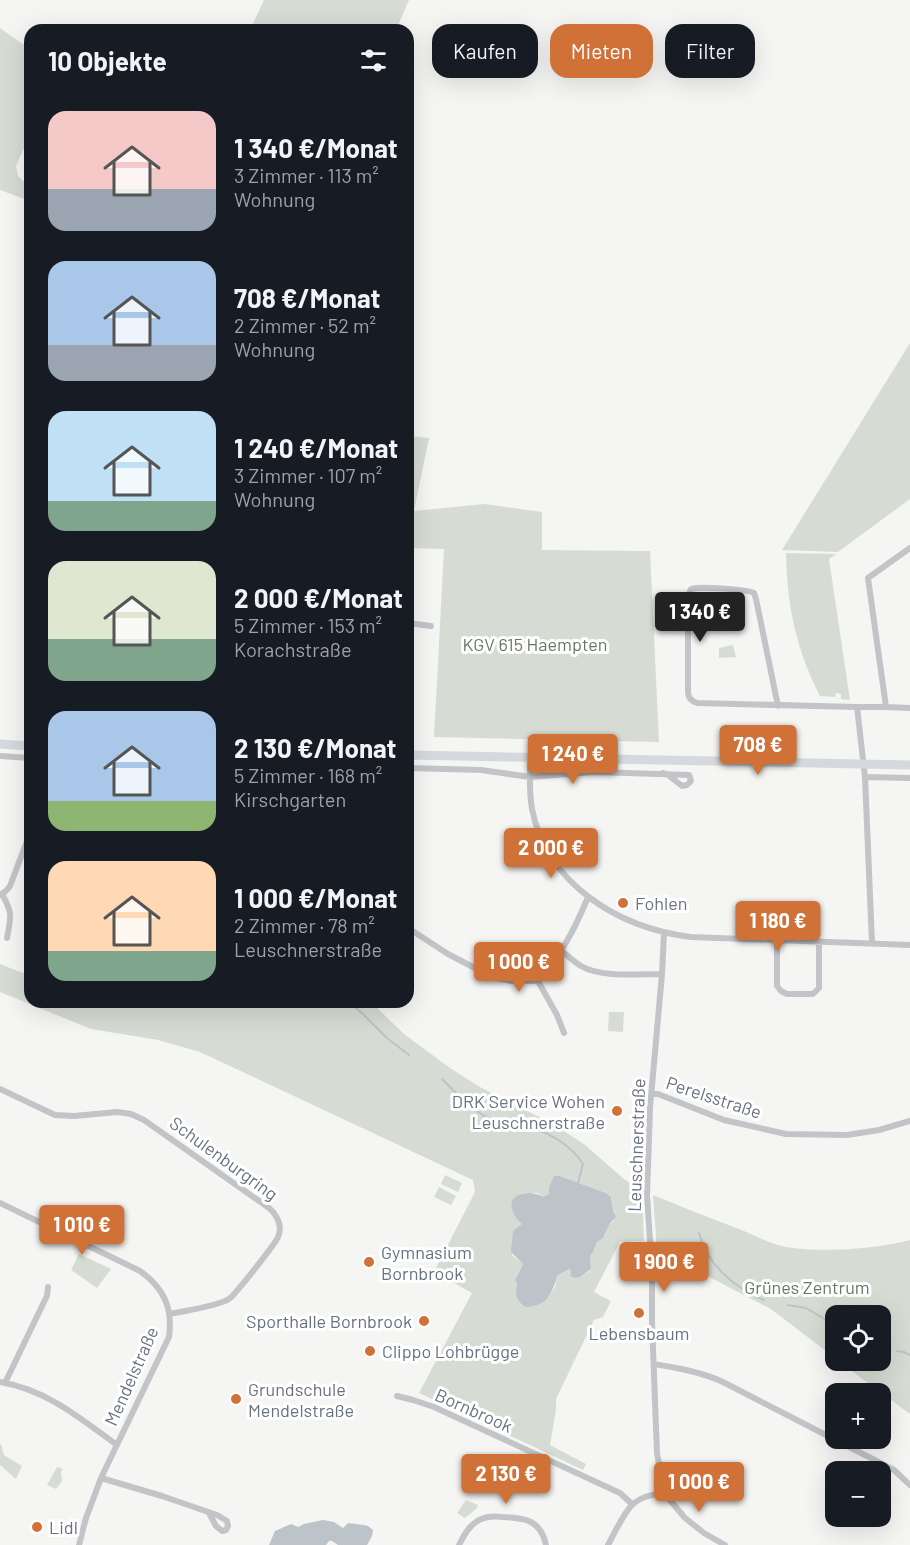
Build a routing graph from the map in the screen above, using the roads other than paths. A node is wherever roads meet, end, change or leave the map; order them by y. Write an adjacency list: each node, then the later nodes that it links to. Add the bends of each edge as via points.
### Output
1 (910, 548): 6 (street, via 868,578)
2 (414, 624): 3 (street)
3 (431, 626)
4 (778, 706): 4 (street, via 697,703 690,699 691,589 754,593); 5 (street)
5 (857, 707): 6 (street); 14 (street)
6 (886, 707): 7 (street)
7 (910, 708)
8 (0, 744): 9 (main road)
9 (24, 746)
10 (414, 755): 13 (main road)
11 (0, 756): 12 (street)
12 (24, 758)
13 (530, 758): 14 (main road); 18 (street)
14 (863, 764): 15 (main road); 19 (street)
15 (910, 765)
16 (414, 768): 18 (street, via 481,770)
17 (663, 773): 18 (street, via 596,772)
18 (530, 777): 23 (street, via 532,808 548,850 559,869)
19 (865, 777): 20 (street); 29 (street)
20 (910, 778)
21 (24, 849): 22 (street, via 10,886)
22 (1, 895): 26 (street, via 10,908)
23 (588, 897): 25 (street); 31 (street)
24 (414, 932): 33 (street, via 492,976)
25 (664, 933): 27 (street); 32 (street, Leuschnerstraße)
26 (7, 938)
27 (777, 940): 28 (street); 28 (street, via 777,986 787,994 815,993 819,988)
28 (819, 942): 29 (street)
29 (872, 944): 30 (street)
30 (910, 945)
31 (562, 951): 32 (street, via 583,968 605,974); 33 (street)
32 (662, 974): 36 (street, Leuschnerstraße)
33 (538, 981): 34 (street)
34 (564, 1033)
35 (0, 1089): 40 (street, Schulenburgring, via 57,1115 131,1114 274,1213 279,1222 278,1238 233,1296 221,1303)
36 (652, 1094): 37 (street, Perelsstraße, via 724,1120 786,1134 847,1135); 41 (street, Leuschnerstraße, via 647,1195)
37 (910, 1121)
38 (0, 1203): 40 (street, Mendelstraße, via 140,1270 163,1295)
39 (48, 1287): 42 (street, via 47,1296)
40 (170, 1314): 44 (street, Mendelstraße, via 165,1345)
41 (654, 1364): 46 (street, via 707,1374 894,1470); 47 (street, Leuschnerstraße, via 657,1453)
42 (2, 1382): 44 (street, via 44,1394)
43 (397, 1396): 48 (street, Bornbrook, via 434,1407 620,1494)
44 (117, 1445): 45 (street, Mendelstraße)
45 (101, 1478): 49 (street); 50 (street, Mendelstraße)
46 (910, 1485)
47 (664, 1493): 48 (street); 54 (street, via 685,1518)
48 (632, 1504): 53 (street)
49 (209, 1513)
50 (79, 1545)
51 (459, 1545): 52 (street, via 473,1523 490,1516 528,1520 541,1531)
52 (546, 1545)
53 (608, 1545)
54 (725, 1545)

